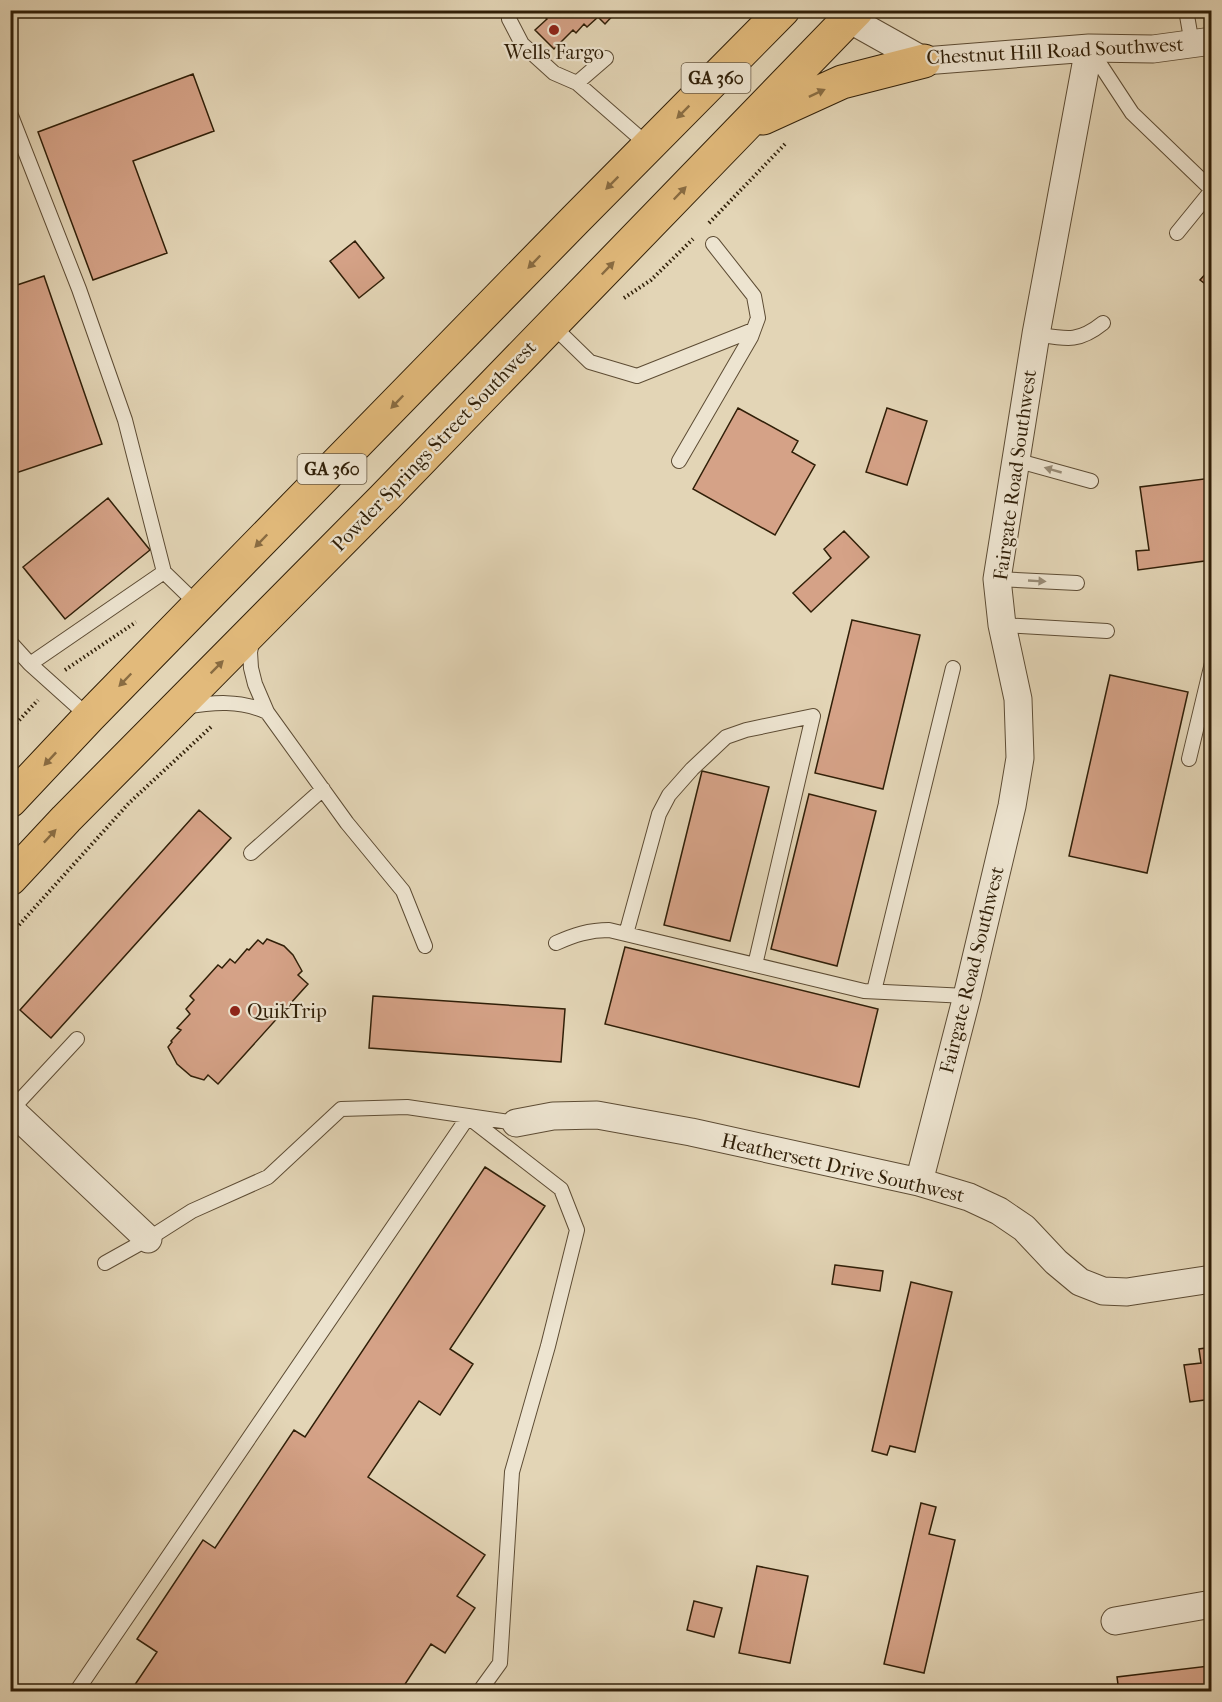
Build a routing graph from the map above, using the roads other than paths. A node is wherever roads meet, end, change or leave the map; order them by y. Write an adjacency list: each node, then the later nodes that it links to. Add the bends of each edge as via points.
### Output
1 (508, 10): 9 (lane, via 522,44 554,73)
2 (783, 10): 12 (main road, GA 360, one-way to 12)
3 (1186, 10): 5 (lane)
4 (849, 13): 8 (street, Chestnut Hill Road Southwest); 11 (main road, Powder Springs Street Southwest / GA 360)
5 (1202, 43): 6 (street, Chestnut Hill Road Southwest, via 1153,49)
6 (1089, 48): 8 (street, Chestnut Hill Road Southwest); 13 (lane, via 1132,113); 19 (street, Fairgate Road Southwest)
7 (606, 58): 9 (lane)
8 (924, 61): 11 (main road, one-way to 8, via 842,82)
9 (577, 82): 12 (lane)
10 (10, 113): 23 (lane, via 125,420)
11 (745, 126): 17 (main road, Powder Springs Street Southwest / GA 360, one-way to 11)
12 (648, 146): 26 (main road, GA 360, one-way to 26)
13 (1212, 190): 14 (lane)
14 (1177, 233)
15 (713, 244): 18 (lane, via 754,296 758,318)
16 (1103, 323): 19 (lane, via 1078,338)
17 (552, 325): 18 (lane, via 590,362 637,376); 28 (main road, Powder Springs Street Southwest / GA 360)
18 (753, 330): 21 (lane)
19 (1036, 334): 20 (street, Fairgate Road Southwest)
20 (1015, 460): 22 (lane, one-way to 20); 24 (street, Fairgate Road Southwest)
21 (679, 461)
22 (1091, 481)
23 (164, 572): 26 (lane); 32 (lane)
24 (997, 579): 25 (lane, one-way to 25); 27 (street, Fairgate Road Southwest)
25 (1077, 584)
26 (198, 606): 36 (main road, GA 360, one-way to 36)
27 (1002, 625): 29 (lane); 47 (street, Fairgate Road Southwest, via 1018,699 1020,758)
28 (255, 628): 34 (main road, Powder Springs Street Southwest / GA 360, one-way to 28); 35 (lane, via 251,668)
29 (1107, 631)
30 (10, 642): 32 (lane)
31 (1212, 663): 37 (lane)
32 (30, 664): 36 (lane)
33 (953, 668): 46 (lane)
34 (176, 708): 35 (lane, via 236,703); 41 (main road, Powder Springs Street Southwest / GA 360, one-way to 34)
35 (267, 712): 38 (lane)
36 (89, 717): 39 (main road, GA 360, one-way to 39)
37 (1189, 759)
38 (322, 789): 40 (lane); 44 (lane, via 403,891)
39 (10, 801)
40 (251, 853)
41 (10, 879)
42 (626, 934): 43 (lane, via 592,930); 45 (lane); 45 (lane, via 659,814 669,795 726,737 813,716)
43 (556, 943)
44 (425, 945)
45 (755, 965): 46 (lane)
46 (874, 991): 47 (lane)
47 (967, 996): 52 (street, Fairgate Road Southwest)
48 (77, 1039): 49 (lane)
49 (11, 1110): 53 (street)
50 (468, 1117): 51 (lane); 53 (lane, via 407,1107 341,1109 268,1177 192,1211); 58 (lane); 59 (lane, via 561,1189 577,1230 512,1472 500,1663)
51 (516, 1123): 52 (street, Heathersett Drive Southwest, via 553,1116 597,1115)
52 (919, 1182): 55 (street, Heathersett Drive Southwest, via 999,1211 1024,1228 1080,1282 1103,1290 1127,1292)
53 (148, 1239): 54 (lane)
54 (105, 1263)
55 (1212, 1279)
56 (1212, 1604): 57 (street)
57 (1115, 1621)
58 (76, 1692)
59 (479, 1692)

